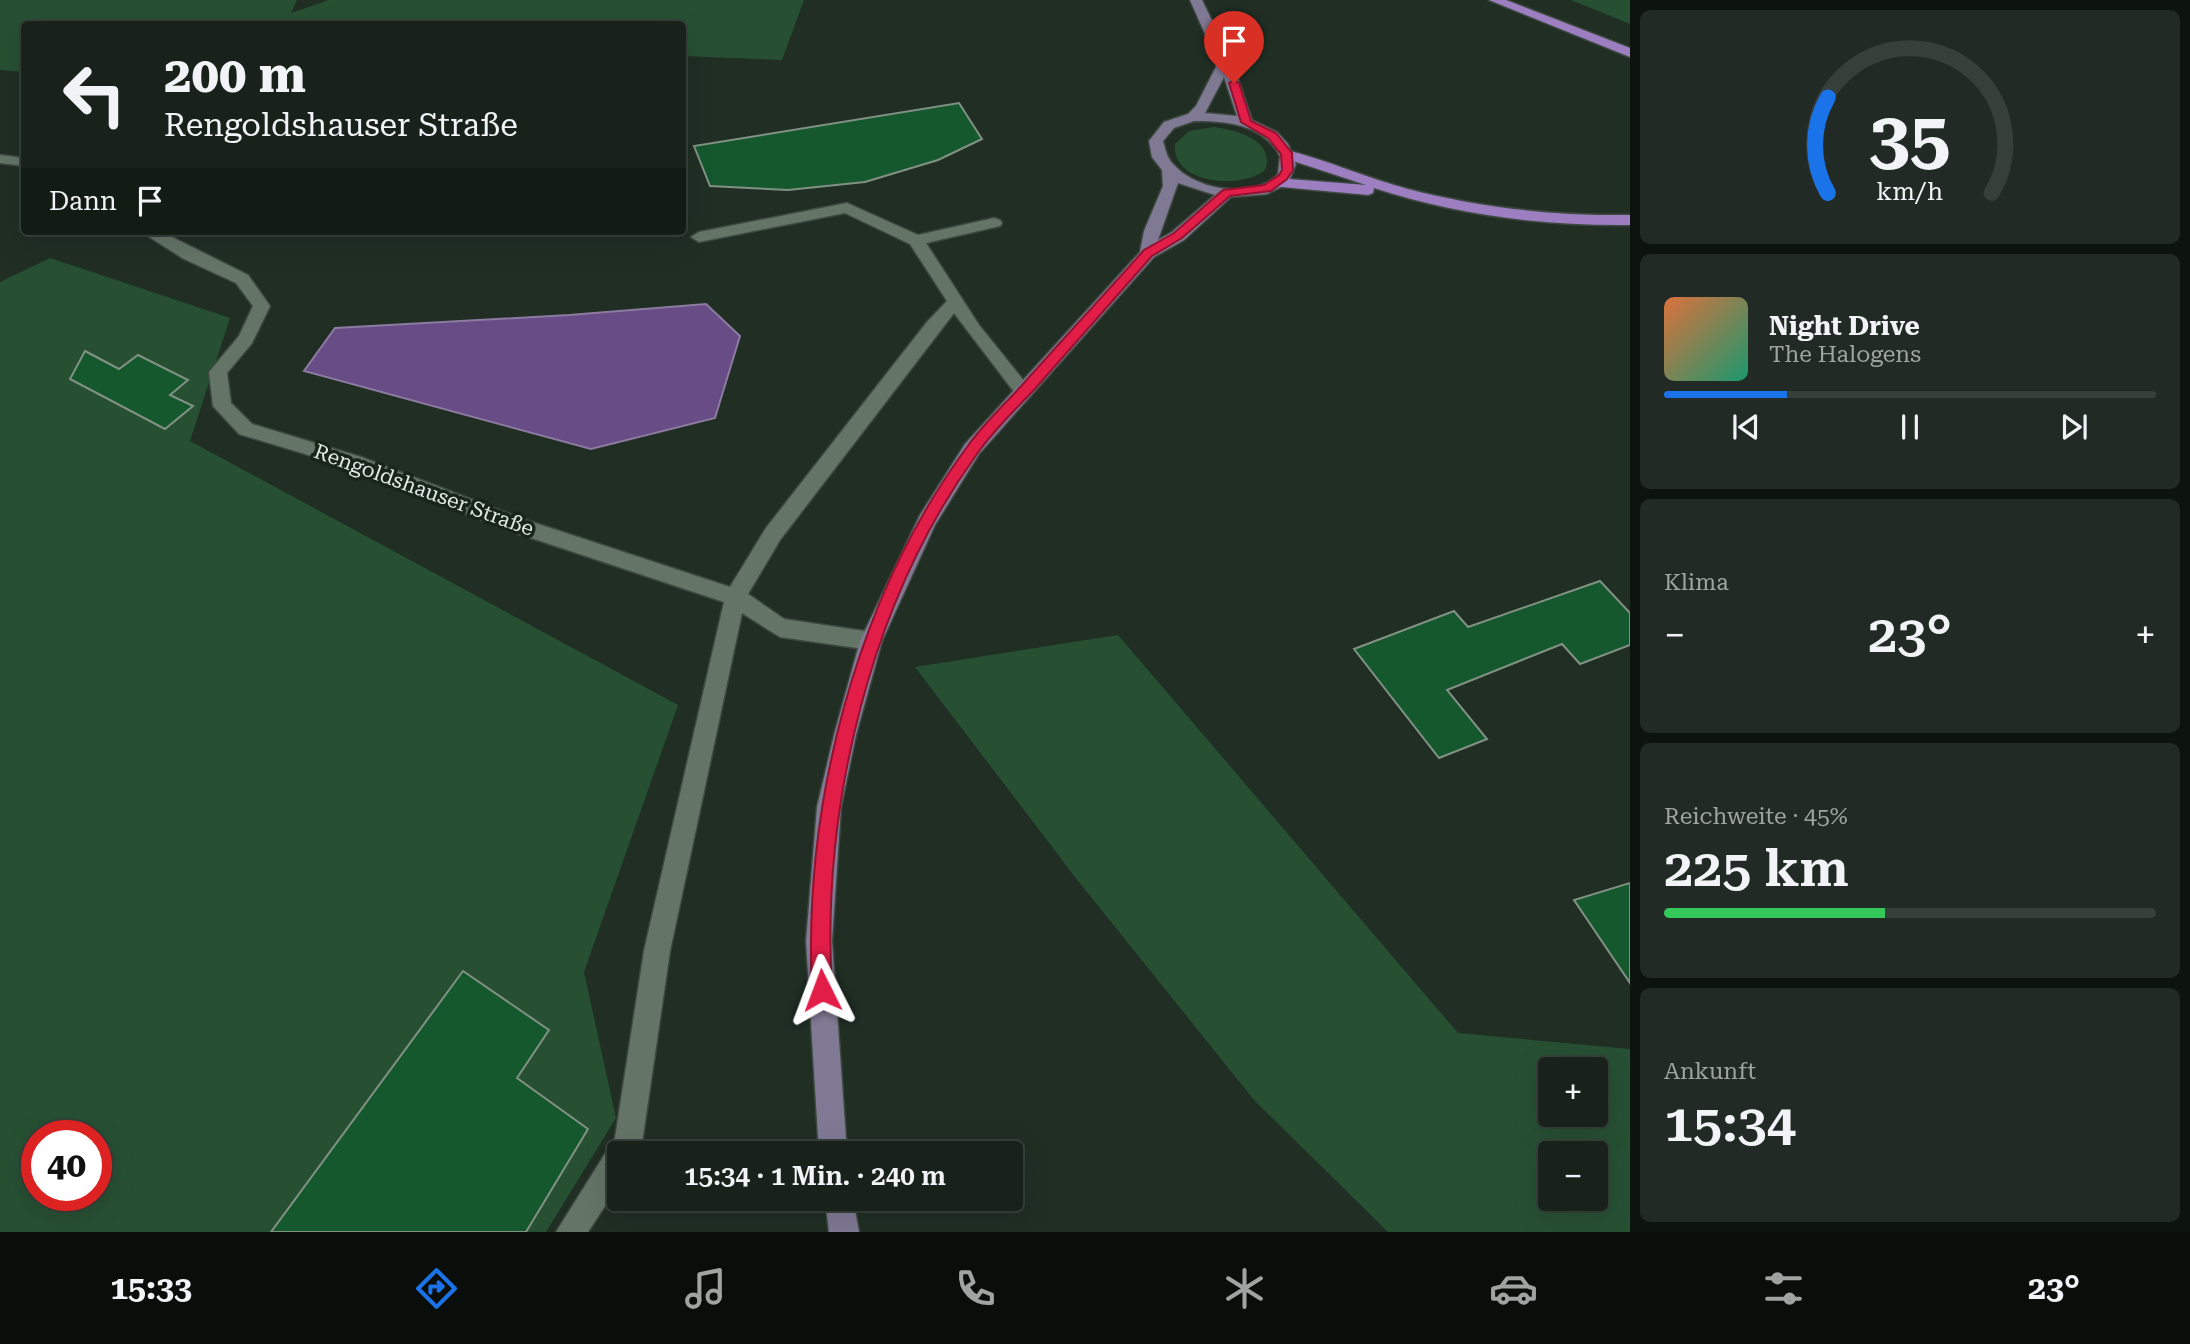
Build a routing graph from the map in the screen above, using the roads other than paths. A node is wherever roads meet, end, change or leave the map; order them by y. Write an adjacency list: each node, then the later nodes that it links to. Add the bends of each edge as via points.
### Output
1 (1196, 0): 4 (street)
2 (1495, 0): 3 (main road)
3 (1630, 53)
4 (1225, 62): 5 (street); 6 (street)
5 (1193, 117): 6 (street); 10 (street, via 1169,125 1156,141 1160,160)
6 (1246, 122): 7 (street, via 1272,136)
7 (1286, 153): 11 (street, via 1287,170); 13 (main road)
8 (0, 159): 9 (lane)
9 (21, 162)
10 (1169, 170): 12 (street, via 1185,181); 19 (street, via 1171,186)
11 (1276, 183): 12 (street, via 1255,192); 13 (main road)
12 (1227, 193): 19 (street, via 1178,236)
13 (1405, 193): 14 (main road, via 1570,221)
14 (1630, 220)
15 (994, 223): 18 (lane)
16 (155, 235): 22 (lane, Rengoldshauser Straße, via 242,279 262,306 246,339 218,372 222,406 246,429 354,462 514,524)
17 (699, 237): 18 (lane, via 847,208)
18 (916, 240): 20 (lane)
19 (1148, 253): 21 (street)
20 (955, 302): 21 (lane); 22 (lane, via 773,534)
21 (1024, 392): 23 (street, via 972,449 927,521)
22 (735, 597): 23 (lane, Rengoldshauser Straße, via 780,628); 24 (lane, via 657,951)
23 (871, 641): 25 (street, via 832,795 825,860 819,941)
24 (628, 1141)
25 (832, 1141)
26 (607, 1175): 28 (lane)
27 (841, 1211): 29 (street)
28 (571, 1232)
29 (844, 1232)

